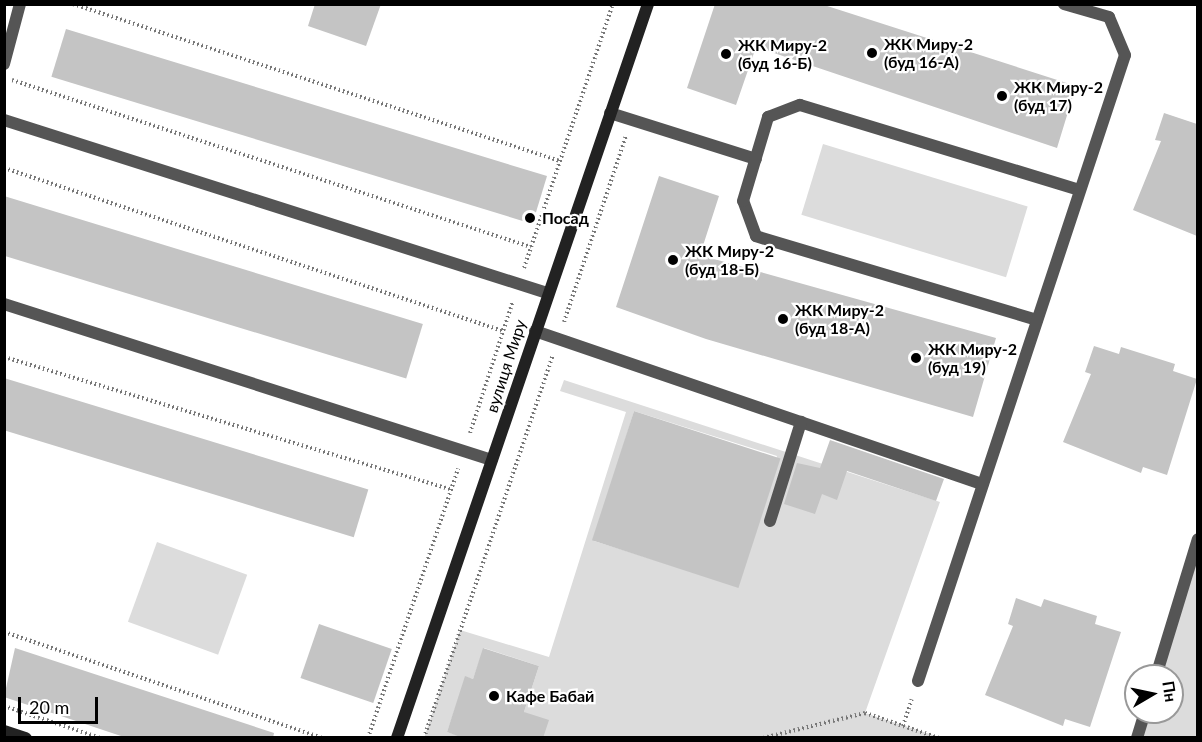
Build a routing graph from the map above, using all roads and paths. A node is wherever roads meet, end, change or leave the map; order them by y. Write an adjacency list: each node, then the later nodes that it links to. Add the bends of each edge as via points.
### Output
1 (20, 4): 6 (lane)
2 (73, 4): 12 (path)
3 (614, 4): 12 (path)
4 (648, 4): 8 (street, вулиця Миру)
5 (1064, 4): 14 (lane, via 1109,17 1125,55)
6 (4, 64)
7 (4, 78): 15 (path)
8 (610, 112): 10 (lane); 17 (street, вулиця Миру)
9 (4, 120): 16 (lane)
10 (632, 120): 11 (lane); 22 (path)
11 (756, 159): 14 (lane, via 768,117 800,105); 19 (lane, via 743,201 756,236)
12 (560, 160): 15 (path)
13 (4, 168): 20 (path)
14 (1079, 190): 19 (lane)
15 (531, 246): 16 (path)
16 (518, 284): 17 (lane); 20 (path)
17 (547, 292): 21 (street, вулиця Миру)
18 (4, 304): 25 (lane)
19 (1037, 320): 27 (lane)
20 (502, 331): 25 (path)
21 (535, 331): 22 (lane); 26 (street, вулиця Миру)
22 (558, 339): 24 (lane); 42 (path)
23 (4, 357): 28 (path)
24 (801, 422): 27 (lane); 29 (lane)
25 (464, 451): 26 (lane); 28 (path)
26 (492, 460): 41 (street, вулиця Миру)
27 (983, 484): 33 (lane)
28 (452, 489): 40 (path)
29 (770, 521)
30 (1197, 539): 32 (lane)
31 (4, 632): 39 (path)
32 (1160, 664)
33 (918, 681): 35 (path)
34 (4, 706): 38 (path)
35 (903, 726): 43 (path, via 864,713); 44 (path)
36 (4, 730): 37 (street)
37 (26, 738)
38 (101, 738)
39 (323, 738)
40 (368, 738)
41 (397, 738)
42 (424, 738)
43 (763, 738)
44 (939, 738)

